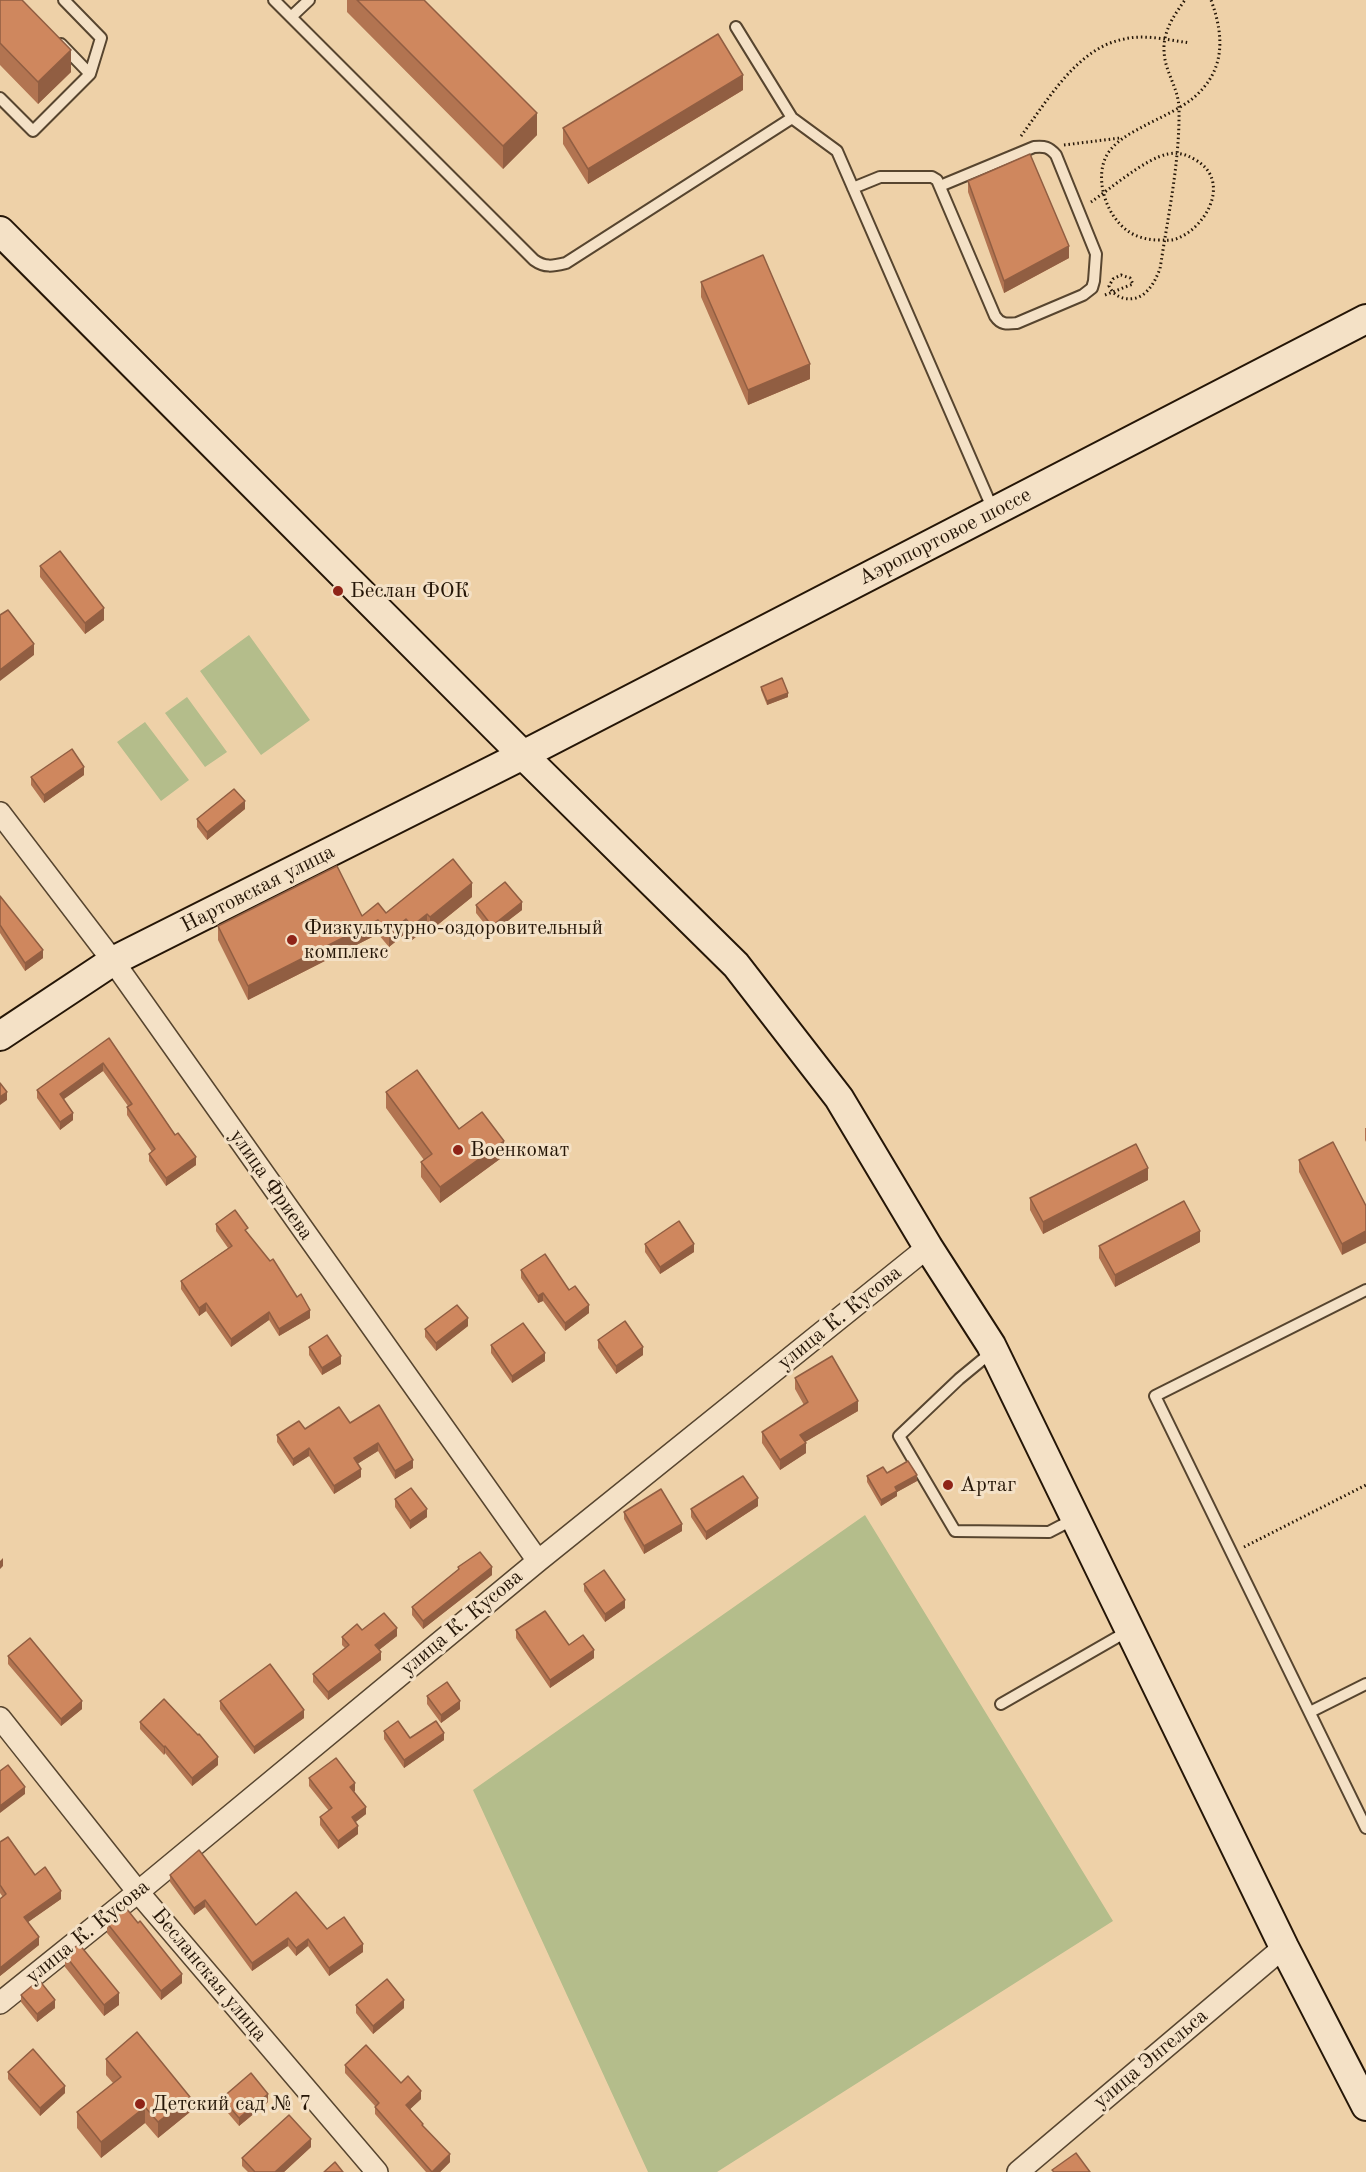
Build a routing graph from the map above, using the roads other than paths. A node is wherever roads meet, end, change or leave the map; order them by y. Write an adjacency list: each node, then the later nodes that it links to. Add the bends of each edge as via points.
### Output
1 (64, 0): 7 (lane, via 101,38)
2 (274, 0): 4 (lane)
3 (309, 0): 4 (lane)
4 (291, 17): 9 (lane, via 543,266 566,263)
5 (736, 27): 9 (lane)
6 (50, 33): 7 (lane)
7 (90, 74): 8 (lane, via 33,130)
8 (0, 98)
9 (792, 118): 11 (lane, via 837,151)
10 (940, 186): 10 (lane, via 999,321 1017,322 1092,288 1096,254 1051,149 1034,147); 11 (lane, via 932,177 888,176)
11 (853, 188): 14 (lane)
12 (0, 231): 15 (main road)
13 (1366, 319): 14 (main road, Аэропортовое шоссе)
14 (994, 512): 15 (main road, Аэропортовое шоссе)
15 (523, 755): 17 (main road, Нартовская улица); 19 (main road, via 736,965 839,1098)
16 (0, 813): 17 (street, улица Фриева)
17 (113, 961): 18 (main road, Нартовская улица); 23 (street, улица Фриева)
18 (0, 1036)
19 (928, 1247): 21 (main road); 23 (street, улица К. Кусова)
20 (1366, 1290): 27 (lane, via 1155,1396)
21 (993, 1351): 22 (main road); 22 (lane, via 899,1436 955,1531 1049,1532)
22 (1075, 1519): 24 (main road)
23 (537, 1561): 30 (street, улица К. Кусова)
24 (1130, 1630): 26 (lane); 31 (main road)
25 (1366, 1684): 27 (lane)
26 (1001, 1704)
27 (1310, 1712): 29 (lane)
28 (0, 1718): 30 (street, Бесланская улица)
29 (1366, 1828)
30 (138, 1892): 32 (street, улица К. Кусова); 34 (street, Бесланская улица)
31 (1284, 1947): 33 (main road); 35 (street, улица Энгельса)
32 (0, 2003)
33 (1366, 2106)
34 (377, 2172)
35 (1018, 2172)

